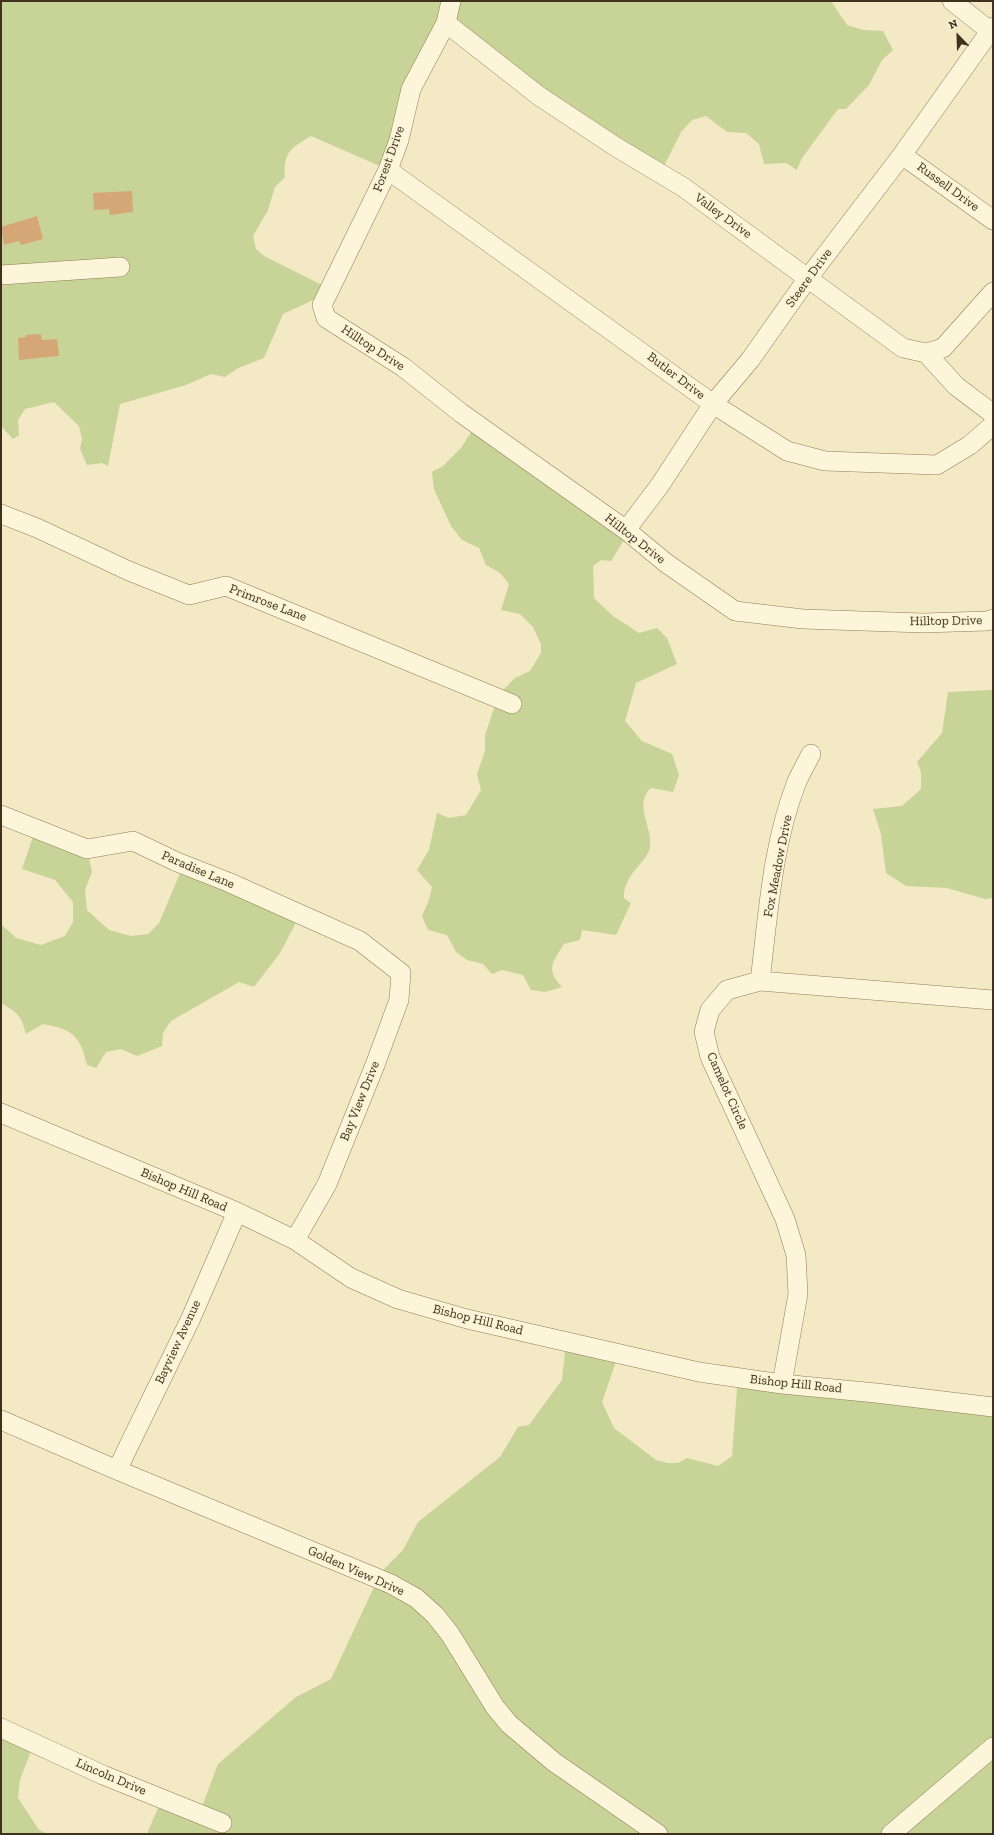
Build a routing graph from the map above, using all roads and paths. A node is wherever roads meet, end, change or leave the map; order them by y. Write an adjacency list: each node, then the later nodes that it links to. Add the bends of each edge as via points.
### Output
1 (451, 1): 3 (street, Forest Drive)
2 (952, 1): 4 (street)
3 (446, 23): 6 (street, Forest Drive, via 411,89 399,140); 10 (street, Valley Drive, via 539,96 616,148 683,187)
4 (992, 29): 5 (street, Steere Drive)
5 (902, 154): 7 (street, Russell Drive); 10 (street, Steere Drive)
6 (388, 170): 12 (street, Forest Drive, via 322,306); 14 (street, Butler Drive)
7 (993, 220)
8 (120, 267): 9 (street)
9 (1, 275)
10 (808, 278): 13 (street, Valley Drive, via 904,348); 14 (street, Steere Drive, via 750,360)
11 (993, 292): 13 (street, via 943,348)
12 (325, 314): 18 (street, Hilltop Drive, via 326,318 403,367 460,413)
13 (926, 353): 15 (street, via 956,386)
14 (713, 404): 16 (street, Butler Drive, via 787,451 825,461 937,465 970,445); 18 (street, Steere Drive, via 660,486)
15 (993, 414)
16 (993, 425)
17 (1, 514): 20 (street, Primrose Lane, via 189,595 226,586)
18 (626, 530): 19 (street, Hilltop Drive, via 666,563 735,612 803,619 908,622)
19 (993, 619)
20 (512, 704)
21 (811, 754): 24 (street, Fox Meadow Drive, via 796,783 784,822 770,894)
22 (1, 815): 23 (street, Paradise Lane, via 87,849 133,841 360,941)
23 (386, 962): 28 (street, Bay View Drive, via 401,973 399,1000 327,1184)
24 (760, 981): 25 (street, Camelot Circle); 29 (street, Camelot Circle, via 728,990 710,1010 704,1032 710,1057 785,1219 796,1255 798,1294)
25 (993, 1000)
26 (1, 1113): 27 (street, Bishop Hill Road)
27 (237, 1212): 28 (street, Bishop Hill Road); 32 (street, Bayview Avenue, via 191,1318)
28 (295, 1240): 29 (street, Bishop Hill Road, via 351,1278 398,1299 466,1319 649,1362)
29 (782, 1384): 30 (street, Bishop Hill Road)
30 (993, 1407)
31 (1, 1420): 32 (street, Golden View Drive)
32 (117, 1470): 36 (street, Golden View Drive, via 391,1584 416,1598 435,1615 450,1634 495,1707 509,1724 554,1762)
33 (1, 1728): 35 (street, Lincoln Drive, via 103,1775)
34 (993, 1747): 37 (street)
35 (222, 1823)
36 (658, 1834)
37 (890, 1834)

